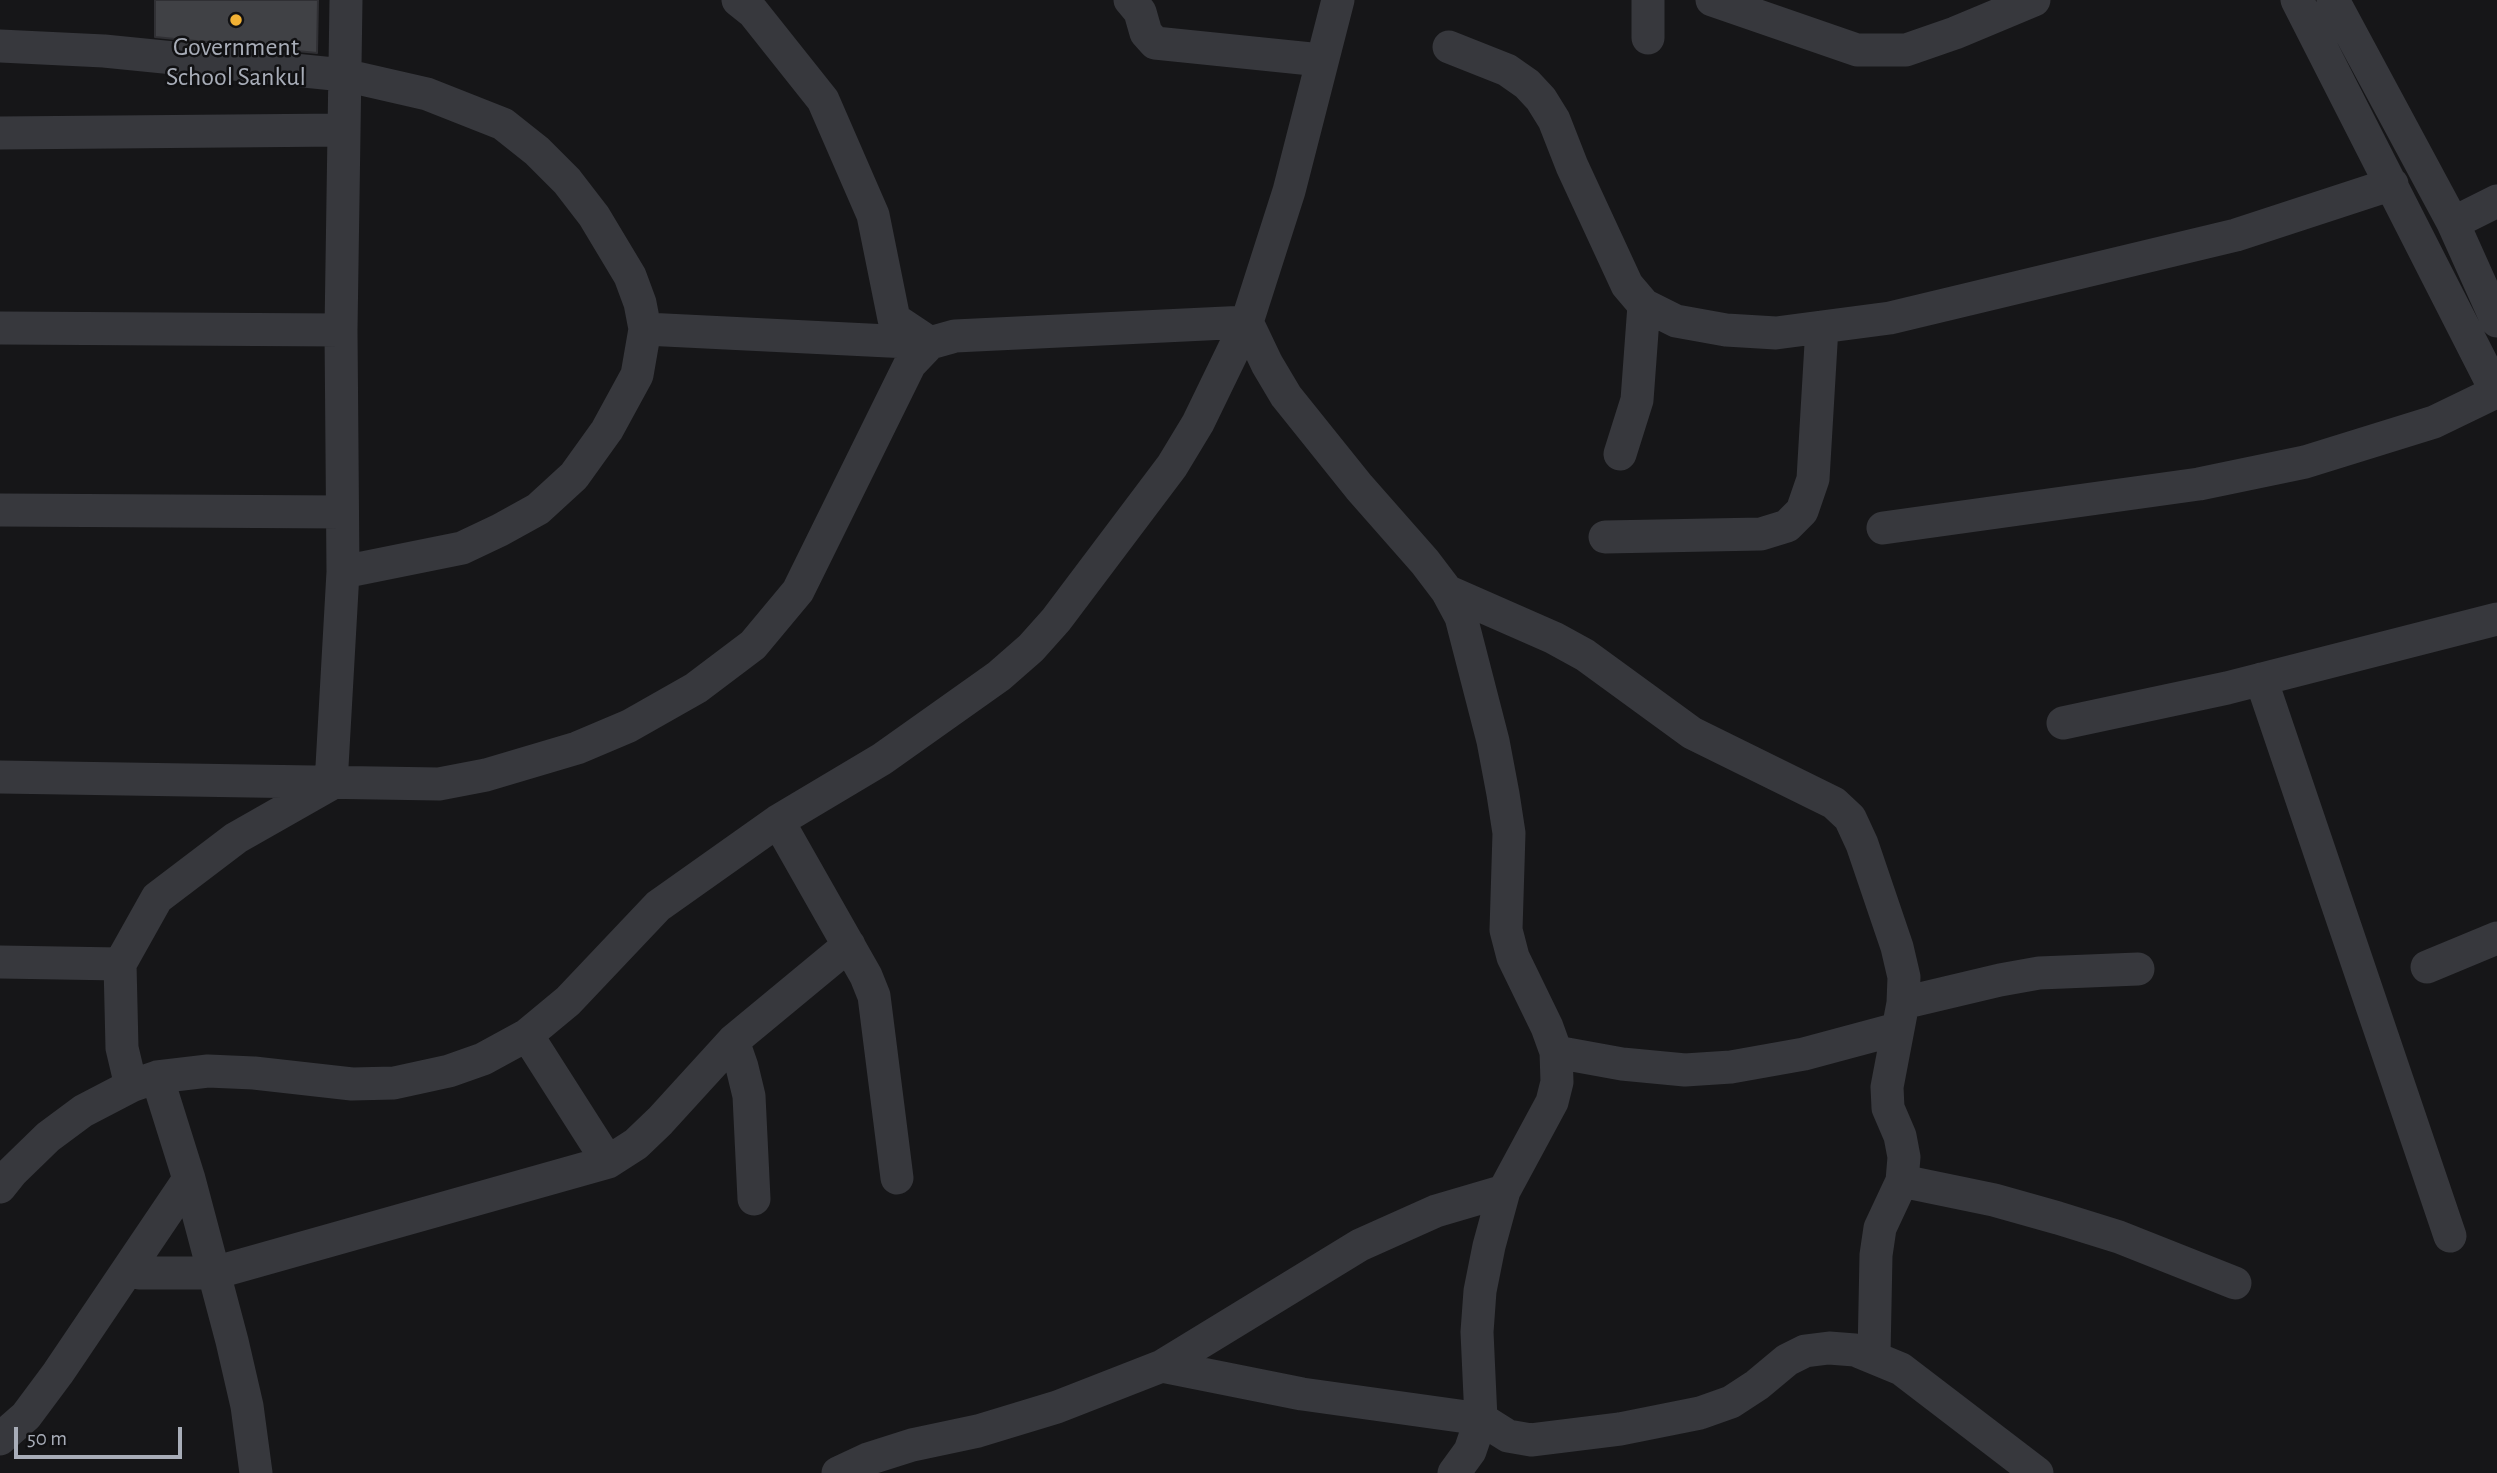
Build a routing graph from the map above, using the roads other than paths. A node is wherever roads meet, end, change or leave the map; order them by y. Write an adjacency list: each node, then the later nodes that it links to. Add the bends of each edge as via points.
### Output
1 (346, 0): 15 (street)
2 (738, 0): 28 (street, via 753,12 822,100 873,215 894,319)
3 (1130, 0): 14 (street, via 1155,43)
4 (1338, 0): 14 (street)
5 (1648, 0): 11 (street)
6 (1712, 0): 10 (street)
7 (2034, 0): 10 (street, via 1906,50 1857,50)
8 (2297, 0): 18 (street)
9 (2333, 0): 20 (street)
10 (1791, 13)
11 (1648, 38)
12 (0, 46): 15 (street, via 104,51)
13 (1450, 47): 21 (street, via 1507,70 1541,99 1627,285)
14 (1321, 60): 23 (street, via 1289,191)
15 (344, 75): 16 (street); 26 (street, via 427,94 503,124 537,151 567,181 617,251 640,303)
16 (343, 130): 17 (street); 27 (street)
17 (0, 133)
18 (2392, 184): 24 (street, via 2236,235 1890,318); 29 (street)
19 (2497, 201): 20 (street)
20 (2453, 223): 22 (street)
21 (1644, 305): 24 (street, via 1676,321 1726,330 1776,333); 30 (street, via 1637,400)
22 (2497, 321)
23 (1247, 322): 28 (street, via 955,336); 36 (street, via 1266,364 1300,415); 42 (street, via 1198,424 1172,466 1031,648 882,759)
24 (1822, 327): 34 (street, via 1813,479 1802,511 1787,526 1761,534)
25 (0, 328): 27 (street)
26 (645, 329): 28 (street); 35 (street, via 637,375 612,421 574,476 538,509 462,548)
27 (341, 330): 32 (street)
28 (930, 344): 41 (street, via 910,364 798,591 753,645 696,688 629,726 577,748 486,775 439,784)
29 (2497, 393): 33 (street, via 2434,422 2305,462 2199,484)
30 (1620, 454)
31 (0, 510): 32 (street)
32 (342, 512): 35 (street)
33 (1883, 528)
34 (1605, 537)
35 (343, 572): 41 (street)
36 (1447, 591): 49 (street, via 1574,649 1692,733 1834,803 1850,818 1899,957 1904,977); 52 (street, via 1461,617 1503,794 1509,833 1506,930 1513,957)
37 (2497, 619): 38 (street)
38 (2261, 679): 39 (street); 61 (street)
39 (2063, 723)
40 (0, 777): 41 (street)
41 (331, 783): 46 (street, via 236,838 157,898)
42 (778, 821): 44 (street); 50 (street, via 658,906 568,1001)
43 (2497, 938): 47 (street)
44 (849, 945): 51 (street); 55 (street, via 874,996)
45 (0, 962): 46 (street)
46 (120, 964): 53 (street, via 122,1048)
47 (2427, 967)
48 (2138, 969): 49 (street, via 2068,970 2000,980)
49 (1900, 1016): 52 (street, via 1804,1054 1731,1067 1685,1070); 57 (street, via 1887,1087 1888,1108 1904,1157)
50 (527, 1035): 53 (street, via 483,1059 394,1083 352,1084 208,1071); 54 (street)
51 (733, 1041): 54 (street, via 644,1136); 60 (street, via 749,1096)
52 (1556, 1052): 59 (street, via 1552,1102)
53 (144, 1082): 56 (street); 58 (street, via 83,1111 48,1137)
54 (608, 1162): 63 (street)
55 (897, 1178)
56 (189, 1179): 62 (street); 63 (street)
57 (1902, 1181): 64 (street, via 1994,1200 2106,1233); 65 (street, via 1880,1228)
58 (0, 1188)
59 (1504, 1191): 66 (street, via 1436,1211 1360,1245); 67 (street, via 1480,1290)
60 (754, 1199)
61 (2450, 1236)
62 (129, 1270): 63 (street); 68 (street, via 26,1416)
63 (214, 1273): 69 (street, via 247,1406)
64 (2235, 1283)
65 (1874, 1356): 67 (street, via 1829,1348 1805,1351 1731,1402 1620,1429 1531,1440 1508,1436); 72 (street, via 1901,1369)
66 (1163, 1366): 67 (street, via 1302,1394); 70 (street, via 1057,1407 912,1445)
67 (1481, 1419): 71 (street, via 1470,1451)
68 (0, 1439)
69 (256, 1473)
70 (838, 1473)
71 (1454, 1473)
72 (2037, 1473)

